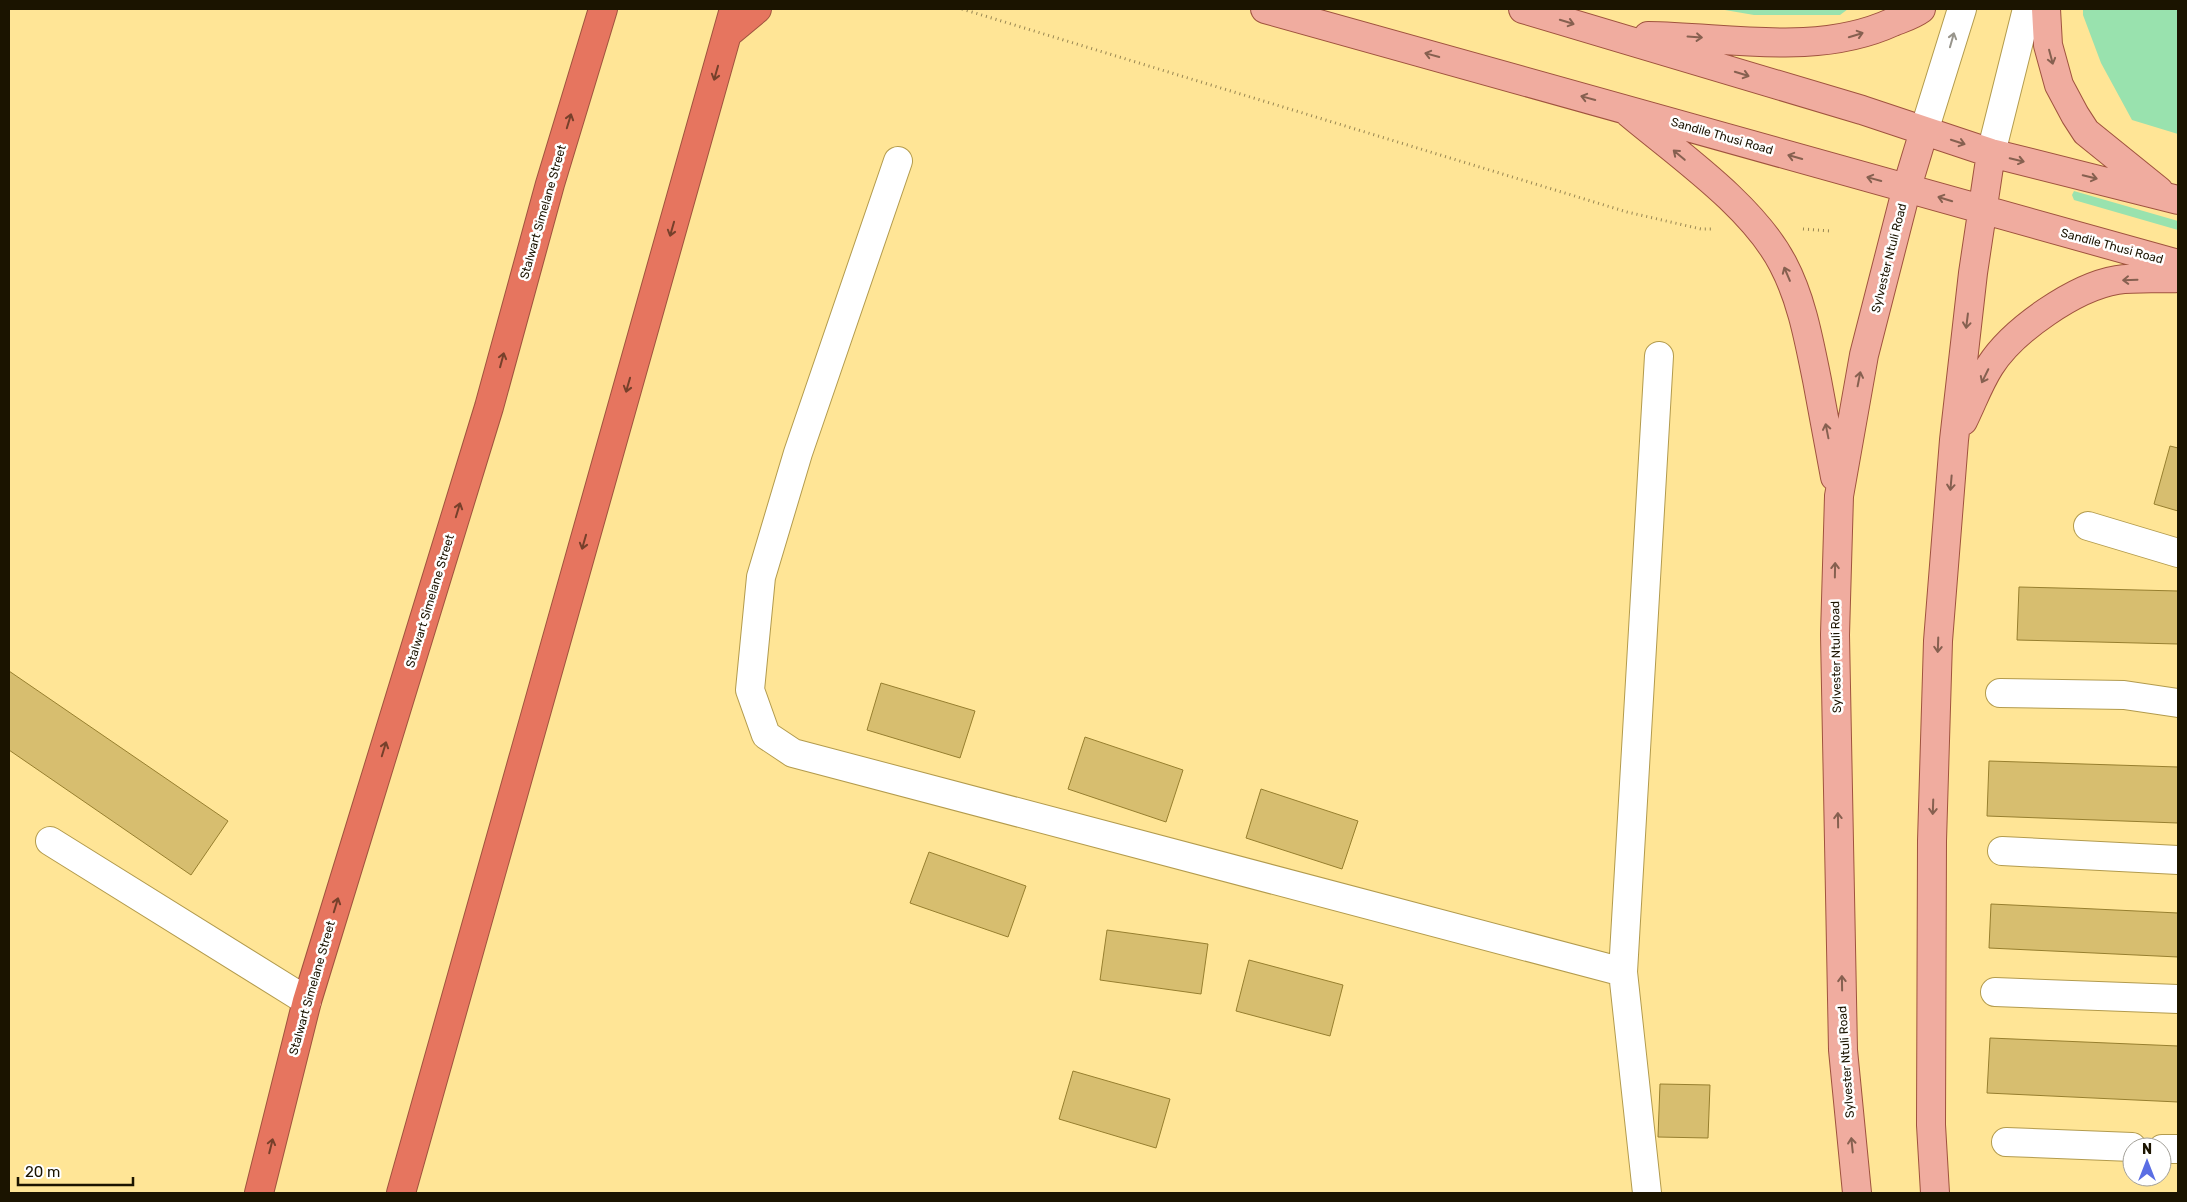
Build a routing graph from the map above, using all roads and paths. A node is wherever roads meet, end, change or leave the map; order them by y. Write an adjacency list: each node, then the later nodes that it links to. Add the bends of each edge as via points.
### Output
1 (588, 9): 13 (highway)
2 (603, 9): 13 (highway, Stalwart Simelane Street)
3 (757, 9): 11 (highway)
4 (962, 9): 21 (path, via 1627,212 1701,230)
5 (1266, 9): 14 (main road, Sandile Thusi Road, one-way to 5)
6 (1524, 9): 12 (main road, one-way to 12)
7 (1921, 9): 12 (main road, one-way to 7, via 1801,43 1847,38 1881,28)
8 (1962, 9): 15 (street, one-way to 8)
9 (2027, 9): 16 (street)
10 (2046, 9): 19 (main road, one-way to 19, via 2048,44 2059,85 2086,132)
11 (730, 21): 42 (highway, one-way to 42)
12 (1611, 35): 15 (main road, one-way to 15)
13 (588, 58): 38 (highway, Stalwart Simelane Street, one-way to 13, via 490,407 550,184)
14 (1622, 107): 18 (main road, Sandile Thusi Road, one-way to 14); 21 (main road, one-way to 14, via 1720,189)
15 (1924, 131): 16 (main road, one-way to 16); 18 (main road, Sylvester Ntuli Road)
16 (1991, 153): 19 (main road, one-way to 19); 20 (main road)
17 (898, 161): 35 (street, via 798,453 761,577 750,690 766,735 793,753)
18 (1907, 187): 20 (main road, Sandile Thusi Road, one-way to 18); 27 (main road, Sylvester Ntuli Road, one-way to 18, via 1864,354)
19 (2171, 198)
20 (1982, 211): 23 (main road, Sandile Thusi Road); 26 (main road, one-way to 26)
21 (1757, 226): 22 (path); 27 (main road, one-way to 21, via 1800,304 1783,263)
22 (1830, 231)
23 (2178, 264)
24 (2178, 278): 26 (main road, one-way to 26, via 2116,280 2076,294 2044,315 2014,339 1990,366)
25 (1659, 356): 35 (street)
26 (1954, 440): 45 (main road, one-way to 45, via 1938,641 1932,840 1931,1125)
27 (1839, 496): 44 (main road, Sylvester Ntuli Road, one-way to 27, via 1843,1050 1835,634)
28 (2088, 526): 29 (street)
29 (2178, 553)
30 (2000, 693): 31 (street, via 2124,695)
31 (2178, 703)
32 (50, 840): 38 (street)
33 (2002, 851): 34 (street)
34 (2178, 860)
35 (1623, 972): 43 (street)
36 (1995, 992): 37 (street)
37 (2178, 999)
38 (306, 1001): 41 (highway, Stalwart Simelane Street, one-way to 38)
39 (2006, 1142): 40 (street)
40 (2122, 1147)
41 (259, 1193)
42 (401, 1193)
43 (1647, 1193)
44 (1857, 1193)
45 (1936, 1193)

